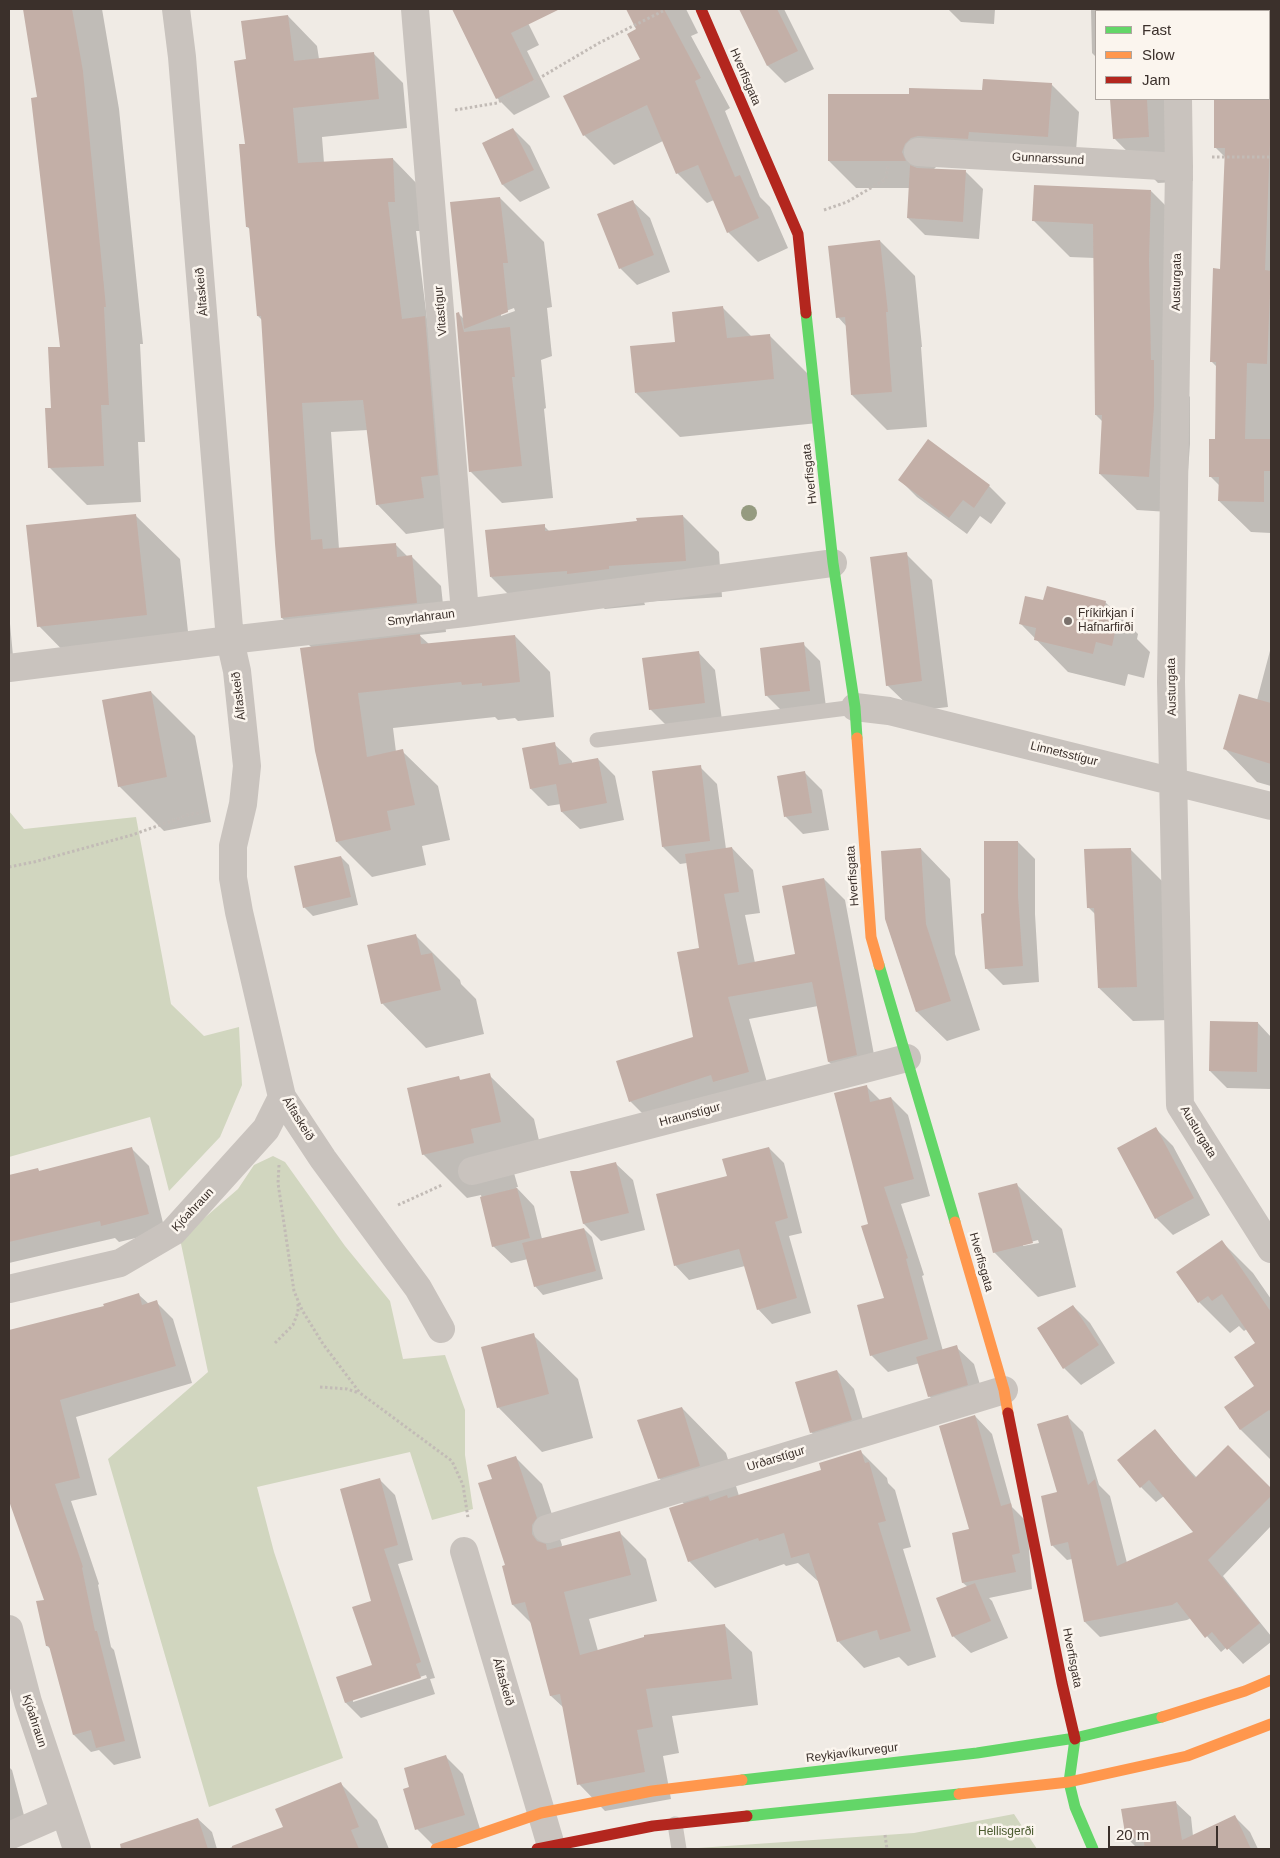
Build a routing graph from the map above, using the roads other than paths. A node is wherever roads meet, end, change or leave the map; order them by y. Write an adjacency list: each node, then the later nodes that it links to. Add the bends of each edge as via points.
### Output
1 (176, 9): 9 (street, Álfaskeið)
2 (415, 9): 8 (street, Vitastígur)
3 (701, 9): 7 (street, Hverfisgata, via 798,234)
4 (1178, 100): 6 (street, Austurgata)
5 (918, 152): 6 (street, Gunnarssund)
6 (1179, 161): 13 (street, Austurgata, via 1171,682)
7 (833, 563): 8 (street, Smyrlahraun); 11 (street, Hverfisgata)
8 (465, 613): 9 (street, Smyrlahraun)
9 (230, 640): 10 (street, Smyrlahraun); 16 (street, Álfaskeið, via 237,672 247,766 233,846 233,878)
10 (9, 668)
11 (856, 707): 12 (lane); 13 (street, Linnetsstígur, via 889,711); 15 (street, Hverfisgata, via 871,937)
12 (597, 740)
13 (1174, 781): 14 (street, Linnetsstígur); 18 (street, Austurgata, via 1180,1106)
14 (1271, 806)
15 (907, 1058): 17 (street, Hraunstígur); 21 (street, Hverfisgata)
16 (282, 1097): 19 (street, Kjóahraun, via 266,1129 173,1232 120,1263); 20 (street, Álfaskeið, via 323,1159 418,1288)
17 (472, 1171)
18 (1271, 1248)
19 (9, 1289)
20 (441, 1329)
21 (1004, 1390): 22 (street, Urðarstígur); 27 (street, Hverfisgata)
22 (547, 1529)
23 (464, 1551): 30 (street, Álfaskeið)
24 (9, 1629): 29 (street, Kjóahraun, via 28,1702)
25 (1271, 1680): 27 (street, Reykjavíkurvegur, via 1157,1718)
26 (1271, 1724): 28 (street, via 1186,1756)
27 (1075, 1738): 28 (street); 30 (street, Reykjavíkurvegur, via 977,1753 652,1791)
28 (1069, 1782): 31 (street); 37 (street)
29 (64, 1812): 32 (street); 34 (street, Kjóahraun)
30 (541, 1813): 33 (street, Álfaskeið); 35 (street, Reykjavíkurvegur)
31 (675, 1824): 33 (street); 36 (lane)
32 (9, 1836)
33 (547, 1848)
34 (77, 1849)
35 (436, 1849)
36 (679, 1849)
37 (1092, 1849)

